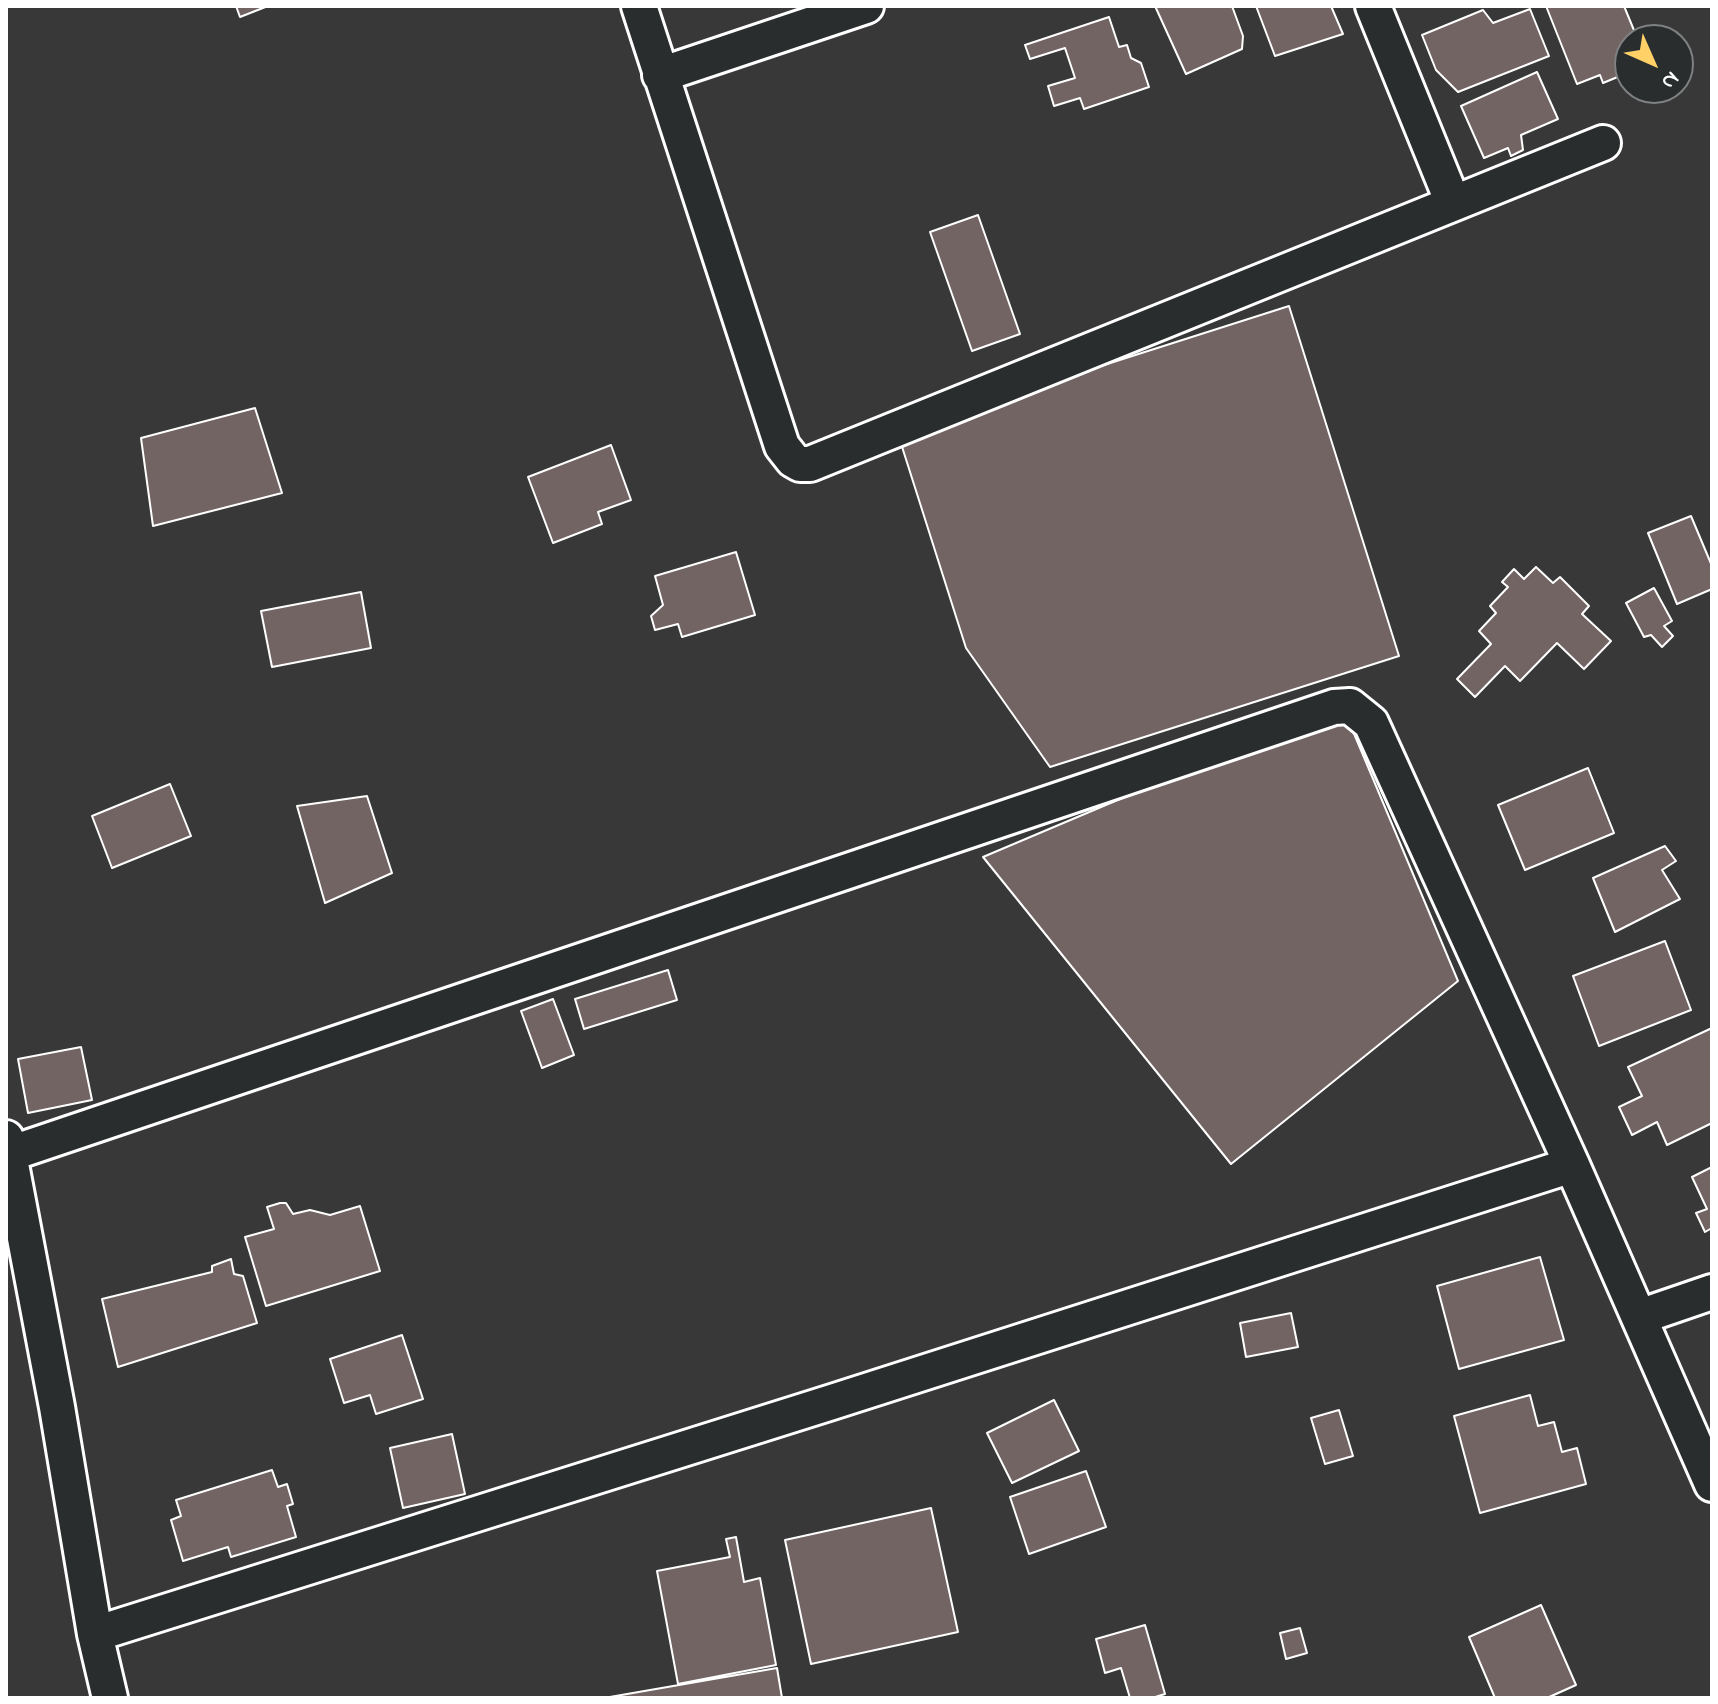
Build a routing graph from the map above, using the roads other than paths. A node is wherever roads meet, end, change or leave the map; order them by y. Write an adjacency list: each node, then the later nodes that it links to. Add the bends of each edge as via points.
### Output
1 (639, 6): 4 (street)
2 (866, 6): 4 (street)
3 (1373, 6): 6 (street)
4 (660, 75): 6 (street, via 782,446 800,464)
5 (1603, 143): 6 (street)
6 (1453, 203)
7 (8, 1146): 8 (street, via 1342,705 1358,709 1371,723); 12 (street)
8 (1572, 1165): 10 (street); 12 (street)
9 (1712, 1292): 10 (street)
10 (1639, 1317): 11 (street)
11 (1712, 1484)
12 (95, 1634): 13 (street)
13 (110, 1698)

